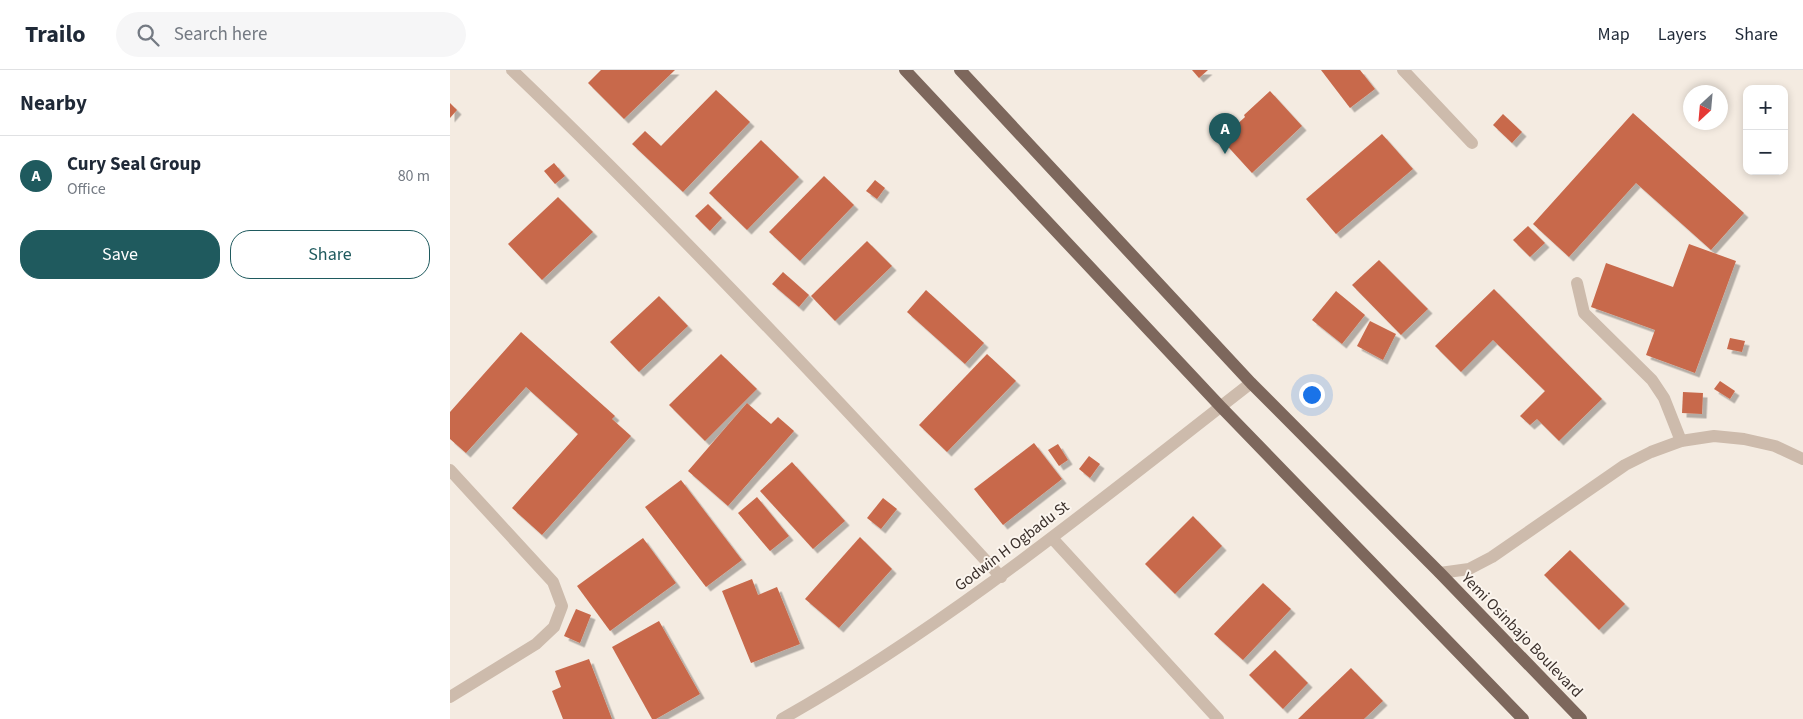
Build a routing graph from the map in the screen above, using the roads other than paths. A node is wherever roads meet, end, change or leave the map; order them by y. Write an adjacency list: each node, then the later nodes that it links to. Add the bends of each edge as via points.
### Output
1 (512, 70): 14 (street, via 746,304)
2 (905, 70): 8 (main road)
3 (960, 70): 7 (main road, Yemi Osinbajo Boulevard)
4 (1403, 70): 5 (street)
5 (1472, 142)
6 (1577, 283): 9 (street, via 1584,313 1652,380 1664,398)
7 (1251, 383): 8 (street, Godwin H Ogbadu St); 13 (main road, Yemi Osinbajo Boulevard)
8 (1221, 407): 12 (street, Godwin H Ogbadu St); 18 (main road)
9 (1682, 441): 10 (street, via 1714,436 1744,439 1775,446); 13 (street, via 1625,465 1492,557 1469,568)
10 (1803, 459)
11 (450, 470): 15 (street, via 553,582 562,606 554,627 536,644)
12 (1052, 538): 14 (street, Godwin H Ogbadu St); 17 (street)
13 (1440, 574): 19 (main road, Yemi Osinbajo Boulevard)
14 (1001, 577): 16 (street, Godwin H Ogbadu St, via 841,686)
15 (450, 697)
16 (782, 719)
17 (1218, 719)
18 (1523, 719)
19 (1581, 719)

